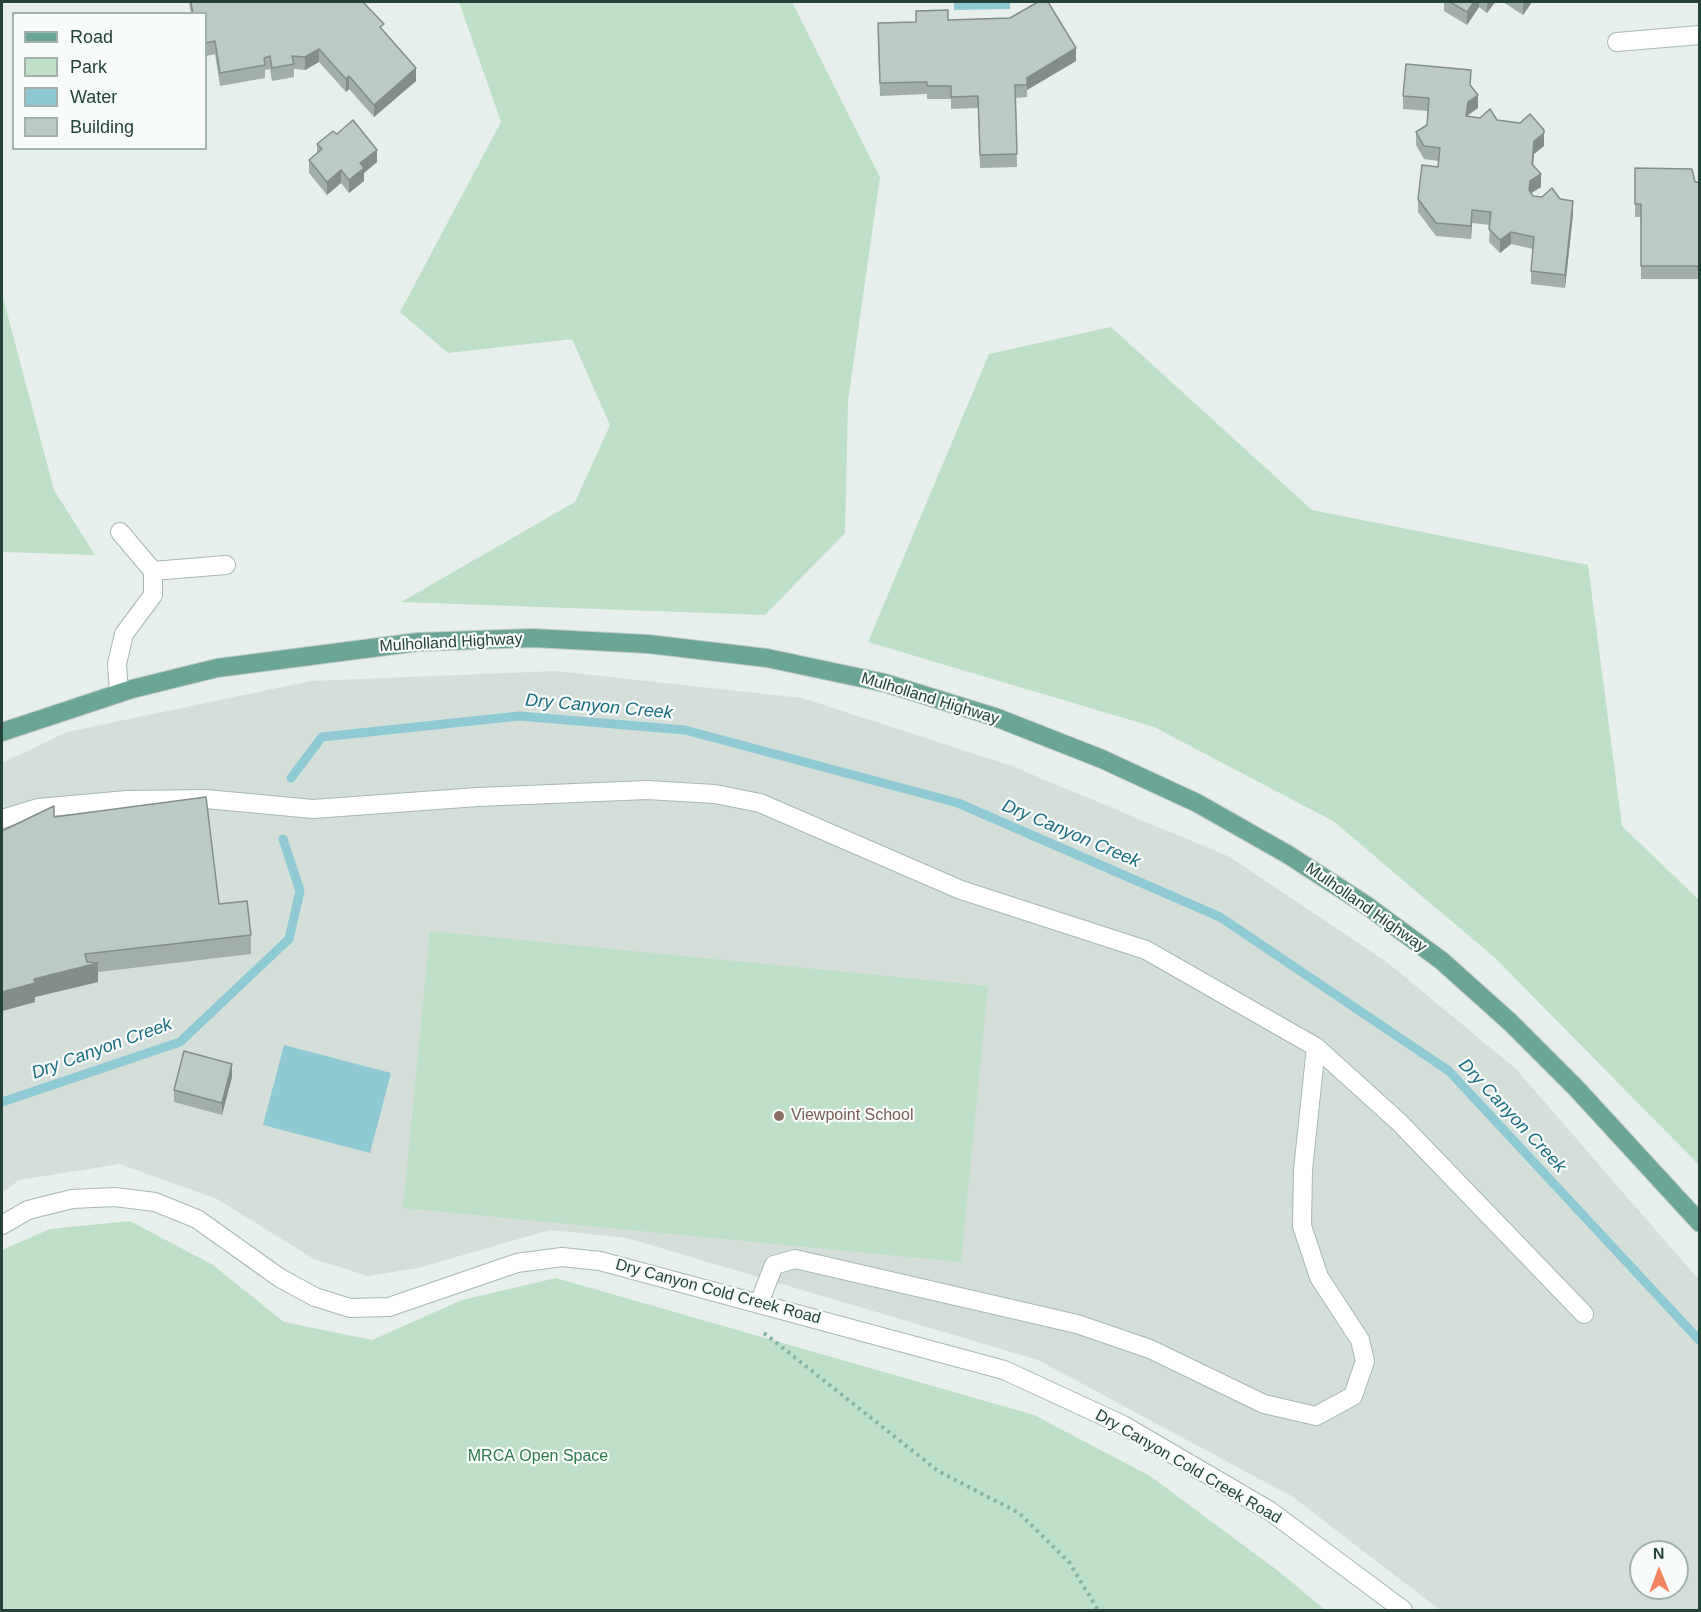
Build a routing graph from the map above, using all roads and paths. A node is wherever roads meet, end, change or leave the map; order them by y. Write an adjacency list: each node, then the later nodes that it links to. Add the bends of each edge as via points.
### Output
1 (1700, 35): 2 (street)
2 (1617, 42)
3 (120, 532): 5 (street)
4 (226, 565): 5 (street)
5 (153, 571): 6 (street, via 153,595 124,634 117,664)
6 (119, 693): 7 (main road, Mulholland Highway); 10 (main road, Mulholland Highway, via 217,668 302,655 418,642 533,638 648,644 767,658 885,682 995,717 1102,759 1197,803 1366,905 1442,962 1511,1023)
7 (2, 732)
8 (2, 819): 9 (street, via 38,808 127,800 206,800 313,809 647,790 715,794 760,803 961,890 1146,950)
9 (1316, 1047): 12 (street, via 1303,1170 1302,1226 1319,1277 1360,1340 1365,1361 1353,1396 1316,1416 1264,1404 1150,1348 1077,1324 795,1259 774,1265); 13 (street, via 1400,1123)
10 (1700, 1223)
11 (2, 1225): 12 (street, Dry Canyon Cold Creek Road, via 28,1209 72,1199 115,1197 155,1202 197,1219 279,1278 315,1297 350,1308 389,1307 518,1263 561,1257 600,1261)
12 (759, 1303): 14 (path, via 756,1327 938,1471 1019,1513 1069,1562); 15 (street, Dry Canyon Cold Creek Road, via 1004,1370 1123,1425 1270,1511)
13 (1584, 1314)
14 (1098, 1611)
15 (1403, 1611)

